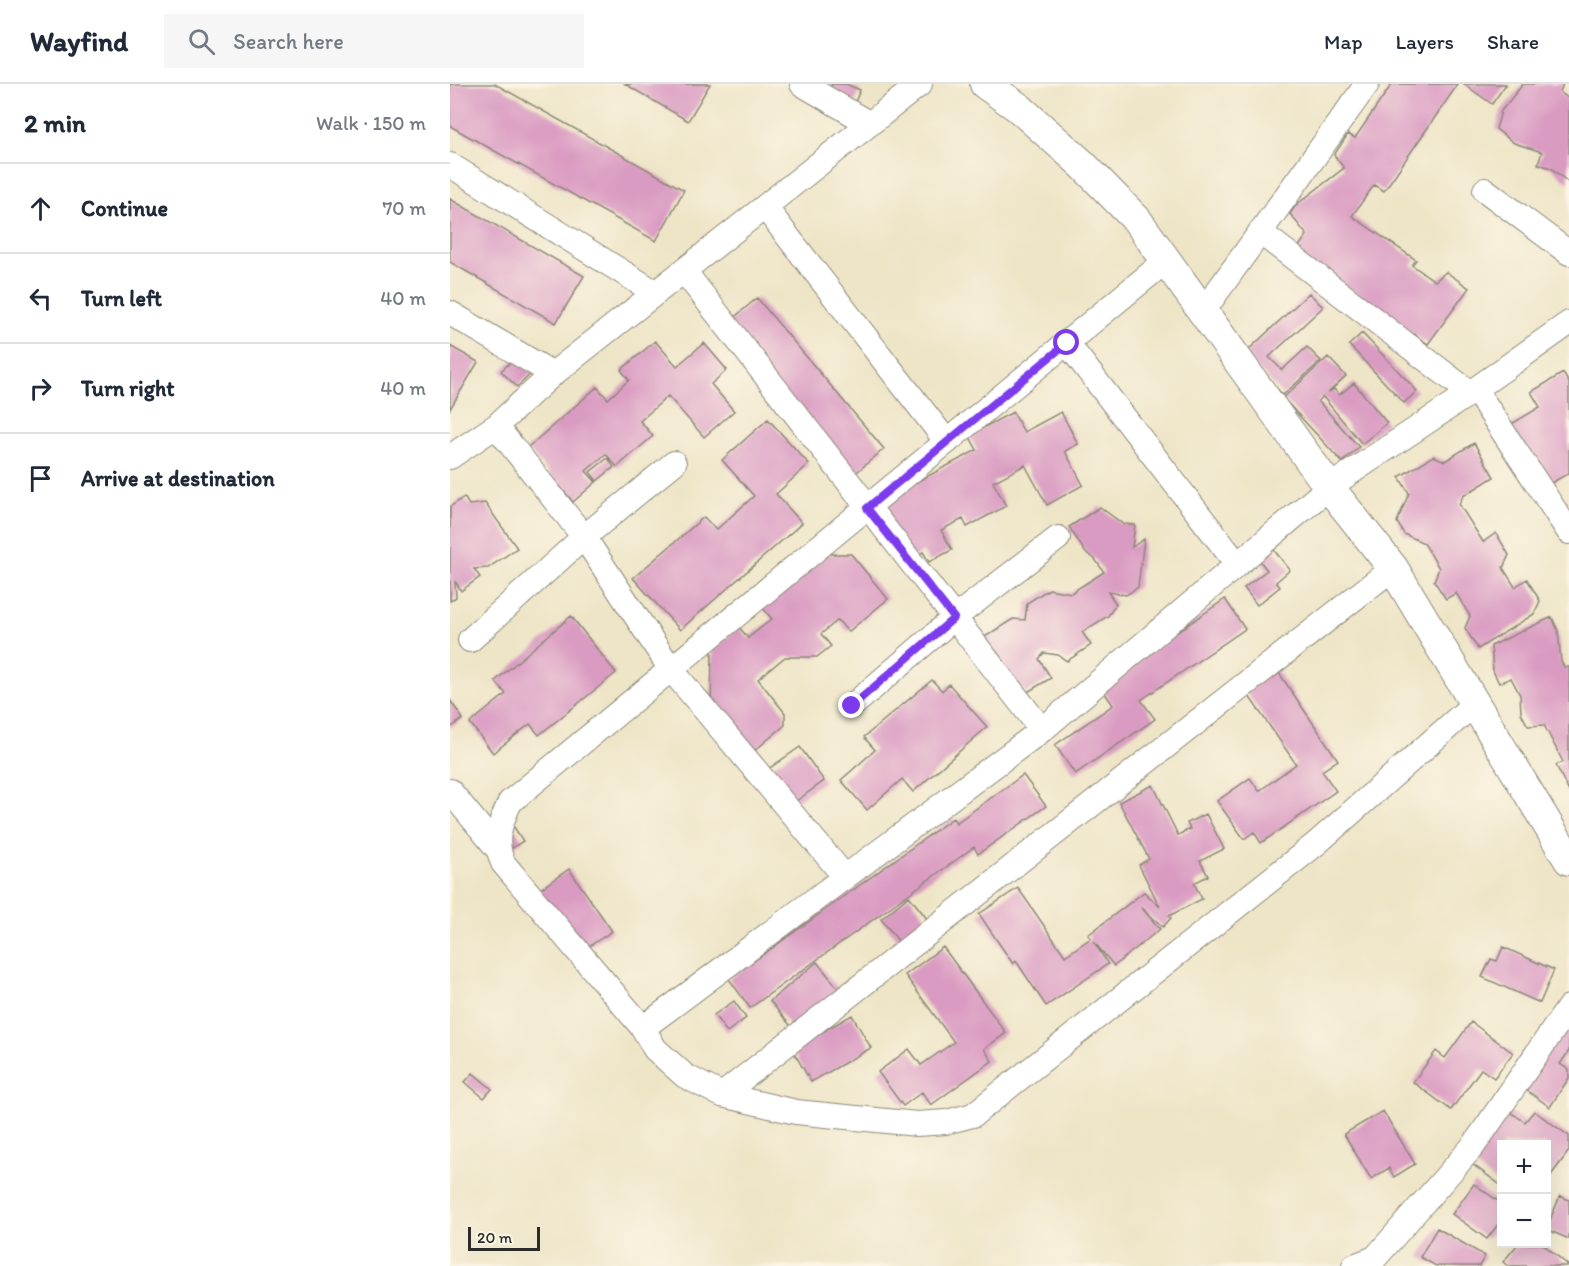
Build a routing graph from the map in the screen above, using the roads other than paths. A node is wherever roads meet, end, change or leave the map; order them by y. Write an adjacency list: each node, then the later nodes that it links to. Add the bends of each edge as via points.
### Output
1 (802, 84): 5 (street)
2 (920, 84): 5 (street)
3 (985, 84): 11 (main road, via 1083,164 1137,220)
4 (1366, 84): 9 (street)
5 (870, 124): 8 (street)
6 (450, 165): 13 (street)
7 (1485, 190): 10 (street)
8 (765, 207): 12 (street); 21 (street)
9 (1260, 232): 14 (street); 19 (street)
10 (1569, 253)
11 (1167, 260): 14 (main road); 17 (street)
12 (684, 271): 13 (street); 25 (street)
13 (656, 293): 18 (street)
14 (1204, 310): 24 (main road)
15 (450, 313): 18 (street)
16 (1569, 323): 19 (street)
17 (1067, 343): 21 (street); 29 (street)
18 (554, 374): 20 (street)
19 (1472, 391): 24 (street); 26 (street)
20 (496, 426): 22 (street); 27 (street)
21 (947, 442): 25 (street)
22 (450, 457)
23 (674, 463): 27 (street)
24 (1329, 487): 29 (street); 30 (main road)
25 (867, 508): 31 (street); 33 (street)
26 (1569, 531)
27 (584, 537): 32 (street); 33 (street)
28 (1058, 538): 31 (street)
29 (1237, 564): 36 (street)
30 (1392, 568): 34 (main road); 43 (street)
31 (954, 618): 35 (street); 36 (street)
32 (470, 640)
33 (670, 668): 38 (street, via 510,802 499,824); 40 (street)
34 (1474, 704): 39 (main road); 43 (street, via 1317,843 973,1114 946,1122 917,1124 796,1112)
35 (852, 706)
36 (1042, 730): 40 (street)
37 (450, 791): 38 (street)
38 (496, 847): 42 (street, via 503,863)
39 (1569, 860)
40 (845, 877): 42 (street)
41 (1569, 1007): 44 (street, via 1474,1145 1375,1258)
42 (643, 1028): 43 (street, via 655,1049 685,1076)
43 (722, 1095)
44 (1354, 1266)

